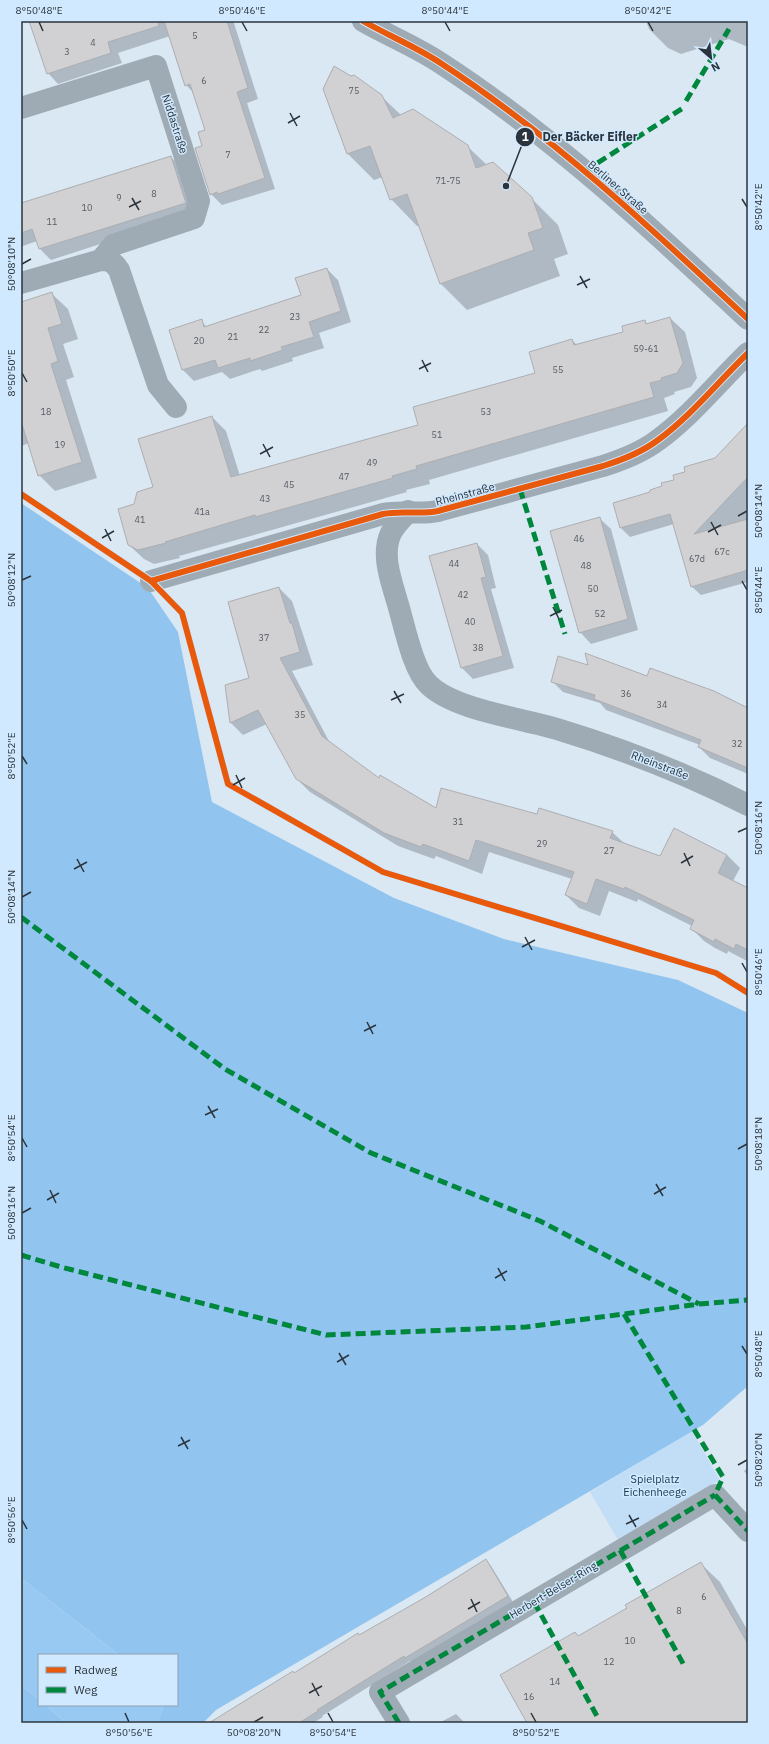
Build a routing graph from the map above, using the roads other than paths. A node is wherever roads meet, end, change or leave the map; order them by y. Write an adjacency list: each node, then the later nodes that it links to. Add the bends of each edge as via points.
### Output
1 (362, 21): 5 (street, Berliner Straße, via 442,63 528,126 627,206)
2 (21, 108): 3 (street, Niddastraße, via 156,66 199,201 194,218 113,245)
3 (100, 260): 4 (street); 7 (street, via 114,263 119,270 158,385)
4 (21, 283)
5 (748, 319)
6 (748, 354): 8 (street, Rheinstraße, via 682,420 657,441 630,457 438,511 425,514)
7 (176, 407)
8 (408, 511): 9 (street, Rheinstraße, via 382,514); 10 (street, Rheinstraße, via 392,533 386,551 392,583 413,655 428,684 454,702 556,729 634,755 707,784)
9 (151, 581)
10 (748, 805)
11 (748, 1531): 12 (street, Herbert-Belser-Ring, via 715,1495 380,1692)
12 (399, 1723)

